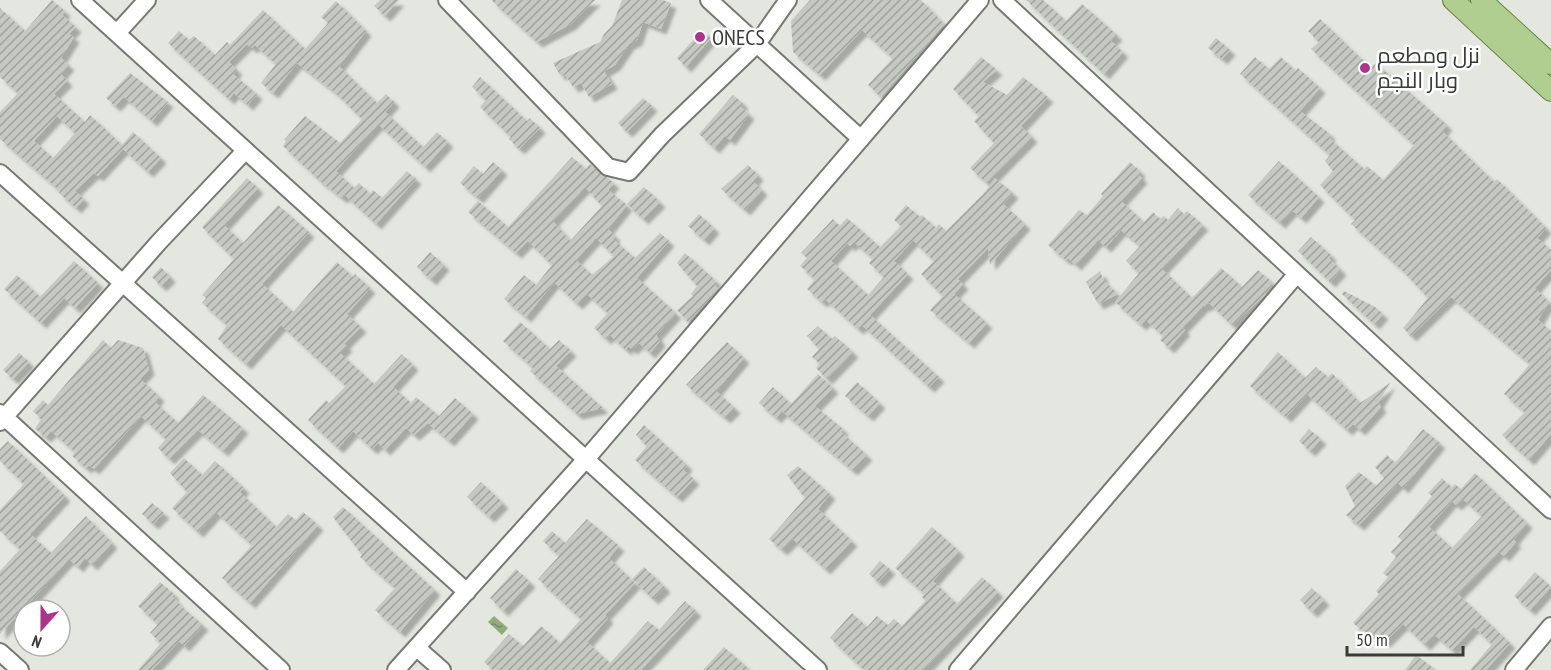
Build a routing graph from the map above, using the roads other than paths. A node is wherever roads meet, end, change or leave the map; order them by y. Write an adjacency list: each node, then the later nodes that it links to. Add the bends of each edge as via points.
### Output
1 (80, 0): 10 (street)
2 (147, 0): 10 (street)
3 (447, 0): 11 (street, via 608,167 629,172)
4 (709, 0): 11 (street)
5 (788, 0): 11 (street)
6 (980, 0): 14 (street)
7 (1002, 0): 17 (street)
8 (1453, 0): 13 (main road)
9 (1481, 0): 12 (main road)
10 (117, 33): 15 (street)
11 (756, 44): 14 (street)
12 (1551, 64)
13 (1551, 91)
14 (861, 139): 20 (street)
15 (245, 151): 18 (street); 20 (street)
16 (0, 172): 18 (street)
17 (1296, 274): 21 (street); 31 (street)
18 (124, 282): 19 (street); 22 (street)
19 (1, 418): 27 (street)
20 (587, 458): 22 (street); 30 (street)
21 (1551, 510)
22 (467, 592): 24 (street)
23 (1551, 626): 32 (street)
24 (417, 648): 28 (street); 29 (street)
25 (0, 652): 26 (street)
26 (20, 670)
27 (281, 670)
28 (396, 670)
29 (442, 670)
30 (818, 670)
31 (958, 670)
32 (1514, 670)

